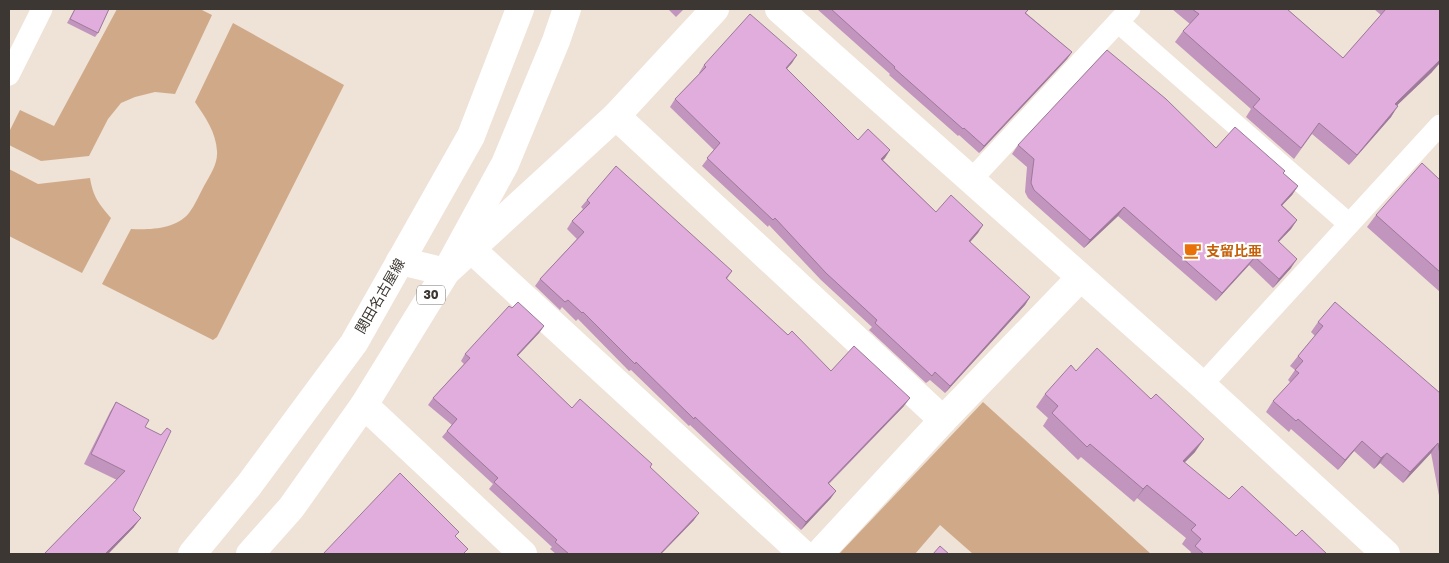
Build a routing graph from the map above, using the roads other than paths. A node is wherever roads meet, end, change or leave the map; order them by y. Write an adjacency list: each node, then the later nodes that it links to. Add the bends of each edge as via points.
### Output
1 (42, 9): 7 (lane)
2 (520, 9): 13 (street, 関田名古屋線, via 472,136)
3 (567, 9): 14 (street, 30, via 505,164)
4 (715, 9): 8 (street)
5 (780, 9): 10 (street)
6 (1124, 15): 10 (lane); 11 (lane)
7 (9, 75)
8 (616, 116): 12 (street); 18 (street)
9 (1440, 125): 11 (lane)
10 (972, 179): 15 (street)
11 (1349, 224): 16 (lane)
12 (471, 249): 14 (street); 22 (street)
13 (400, 261): 14 (street); 19 (street, 関田名古屋線, via 354,343 249,486)
14 (446, 272): 17 (street, 30)
15 (1080, 278): 16 (street); 18 (street)
16 (1202, 385): 24 (street)
17 (364, 405): 20 (street, 30, via 292,508); 21 (street)
18 (943, 420): 23 (street)
19 (192, 554)
20 (250, 554)
21 (523, 554)
22 (803, 554)
23 (820, 554)
24 (1386, 554)

